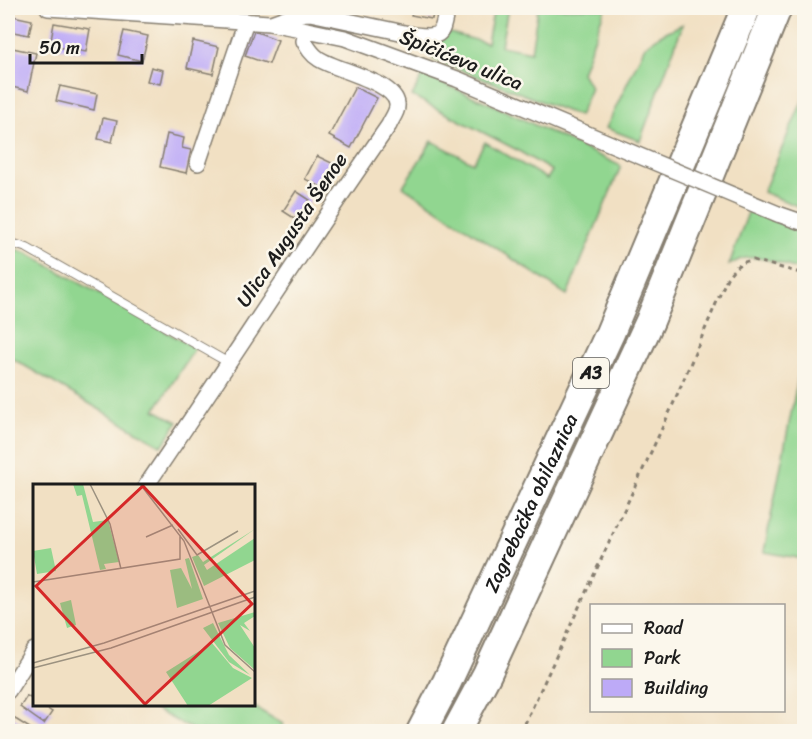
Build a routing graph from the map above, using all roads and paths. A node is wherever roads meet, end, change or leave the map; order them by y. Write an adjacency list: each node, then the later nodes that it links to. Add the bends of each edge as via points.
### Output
1 (48, 8): 5 (street, Špičićeva ulica)
2 (447, 8): 6 (street, via 440,34 430,37 310,13)
3 (746, 8): 16 (highway, Zagrebačka obilaznica / A3, via 609,333)
4 (777, 8): 17 (highway, Zagrebačka obilaznica / A3, via 650,321 487,674)
5 (246, 21): 6 (street, Špičićeva ulica); 8 (street)
6 (269, 23): 7 (street, Špičićeva ulica)
7 (307, 30): 9 (street, Špičićeva ulica, bridge, via 345,39 457,79); 12 (street, Ulica Augusta Šenoe, via 304,41 319,59 382,85 393,93 398,107)
8 (198, 163)
9 (804, 223)
10 (8, 242): 12 (lane, via 27,248)
11 (804, 274): 18 (path, via 753,260 738,265 727,278 671,410)
12 (229, 363): 13 (street, Ulica Augusta Šenoe)
13 (147, 484)
14 (33, 652): 15 (street)
15 (8, 691)
16 (422, 732)
17 (456, 732)
18 (521, 732)

